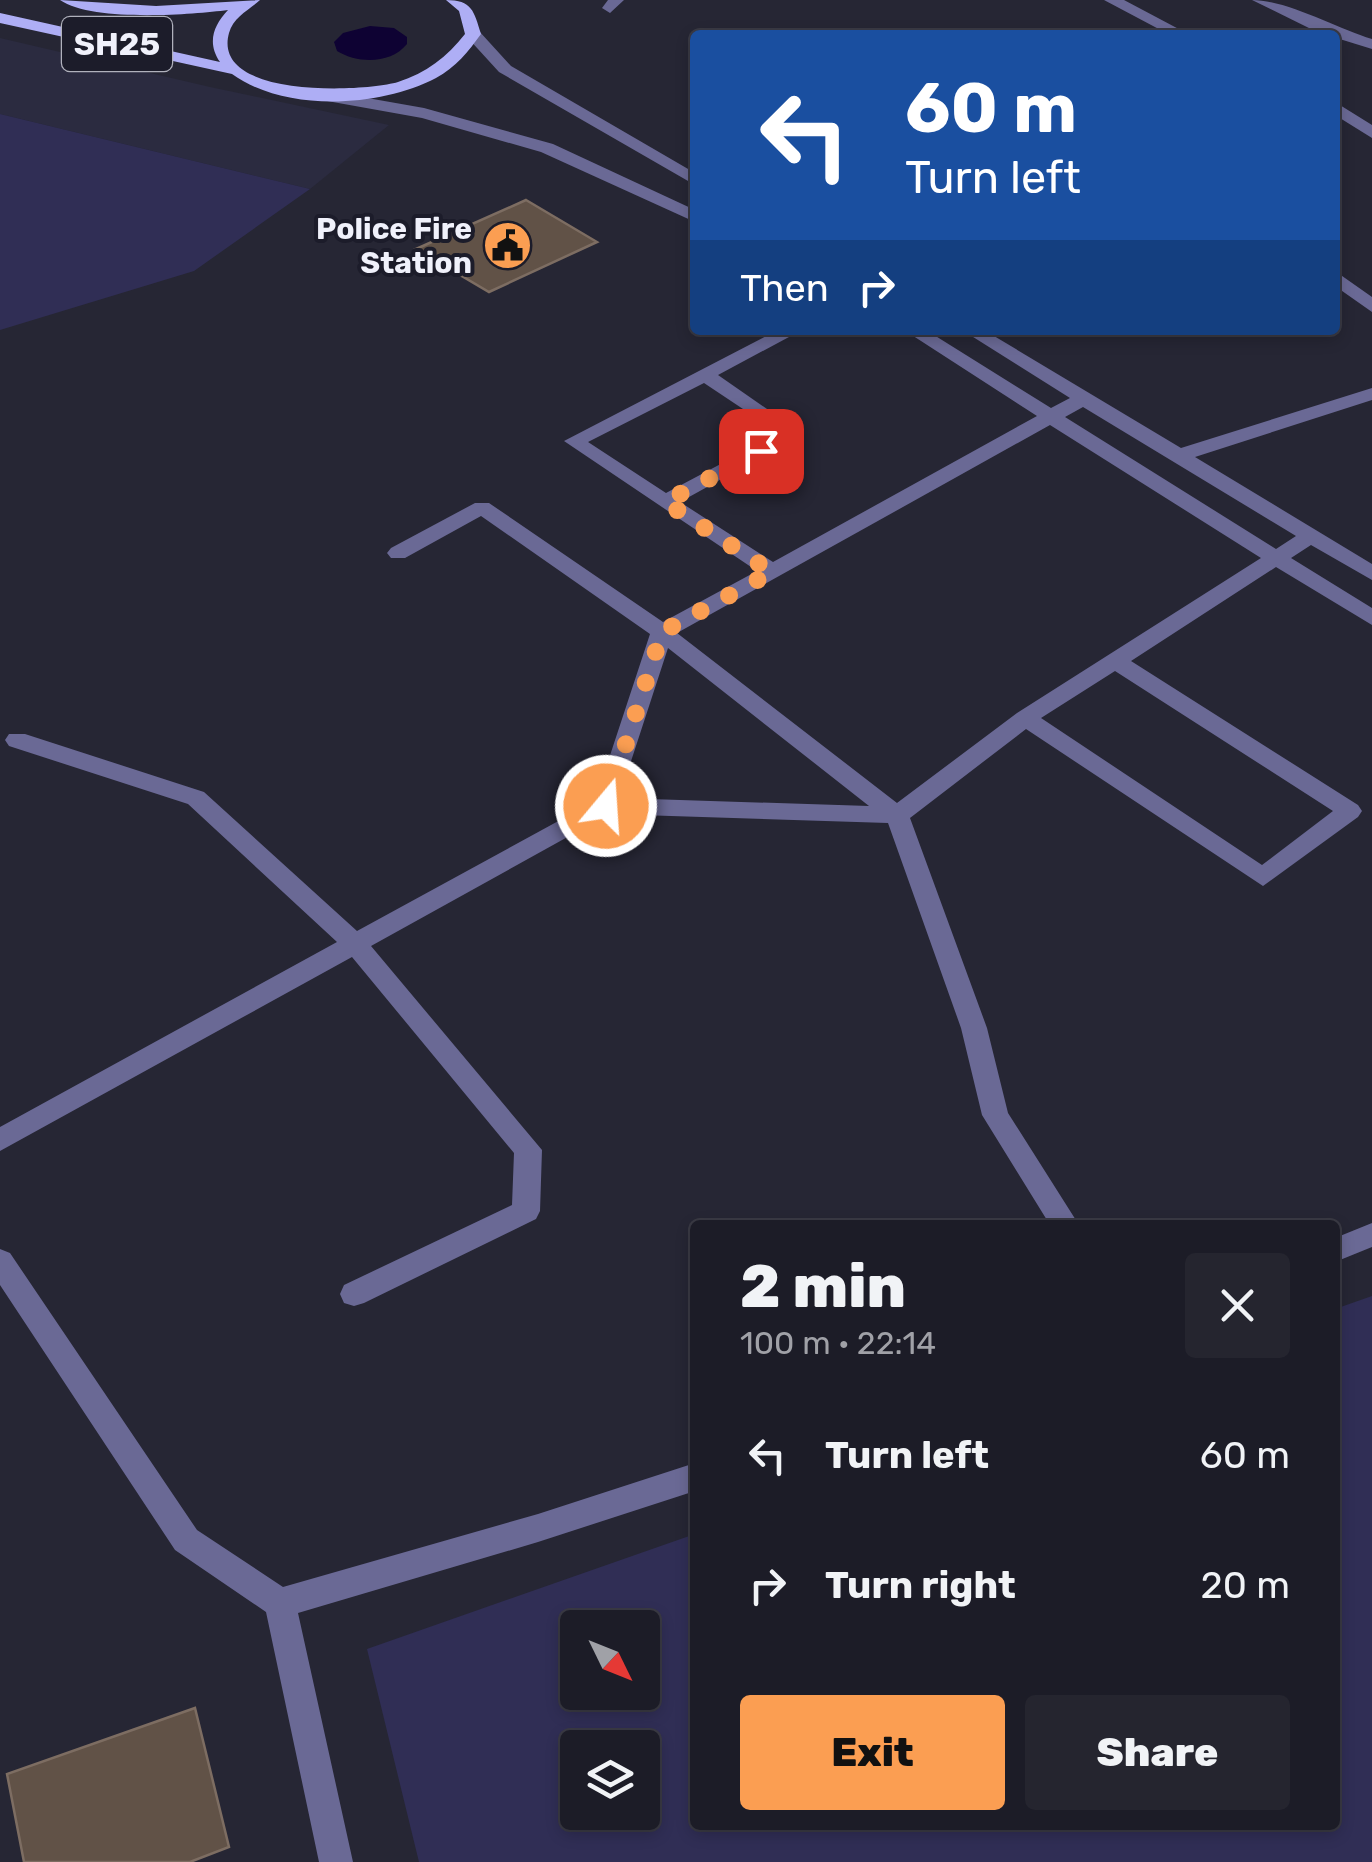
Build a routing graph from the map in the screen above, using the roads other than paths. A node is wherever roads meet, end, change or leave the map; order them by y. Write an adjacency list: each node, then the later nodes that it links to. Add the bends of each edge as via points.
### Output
1 (68, 0): 4 (main road, SH25, via 124,12 204,10)
2 (1112, 0): 7 (street)
3 (1260, 0): 9 (street)
4 (249, 1): 11 (main road, SH25, via 218,36 220,54)
5 (466, 3): 8 (main road)
6 (0, 18): 11 (main road, SH25)
7 (1172, 30)
8 (473, 34): 12 (main road, SH25, via 463,54 403,85); 15 (street, via 505,68)
9 (1367, 39): 10 (street)
10 (1340, 49)
11 (235, 70): 12 (main road, SH25, via 256,82)
12 (317, 94): 16 (street, via 424,113 547,148)
13 (1340, 111): 14 (street)
14 (1372, 133)
15 (690, 177)
16 (690, 215)
17 (1340, 281): 18 (street)
18 (1372, 306)
19 (784, 335): 22 (street)
20 (921, 335): 25 (street)
21 (980, 335): 24 (street)
22 (706, 375): 27 (street, via 793,434); 27 (street, via 574,440)
23 (1372, 394): 26 (street)
24 (1086, 397): 25 (street); 26 (street)
25 (1052, 417): 30 (street); 31 (street)
26 (1180, 455): 28 (street)
27 (665, 502): 31 (street)
28 (1312, 536): 30 (street); 32 (street)
29 (398, 553): 34 (street, via 482,508)
30 (1277, 558): 33 (street); 35 (street)
31 (772, 572): 34 (street)
32 (1372, 573)
33 (1372, 618)
34 (662, 632): 38 (street); 39 (street)
35 (1116, 661): 36 (street); 36 (street, via 1350,811 1263,877)
36 (1026, 718): 39 (street)
37 (17, 740): 40 (street, via 196,798)
38 (606, 806): 39 (street); 40 (street)
39 (897, 815): 42 (street, via 974,1028 995,1115)
40 (355, 944): 41 (street); 46 (street, via 528,1150 526,1211)
41 (0, 1140)
42 (1062, 1220)
43 (1372, 1235): 44 (street)
44 (1340, 1248)
45 (0, 1260): 48 (street, via 186,1540)
46 (354, 1294)
47 (690, 1478): 48 (street)
48 (280, 1603): 49 (street)
49 (336, 1862)

